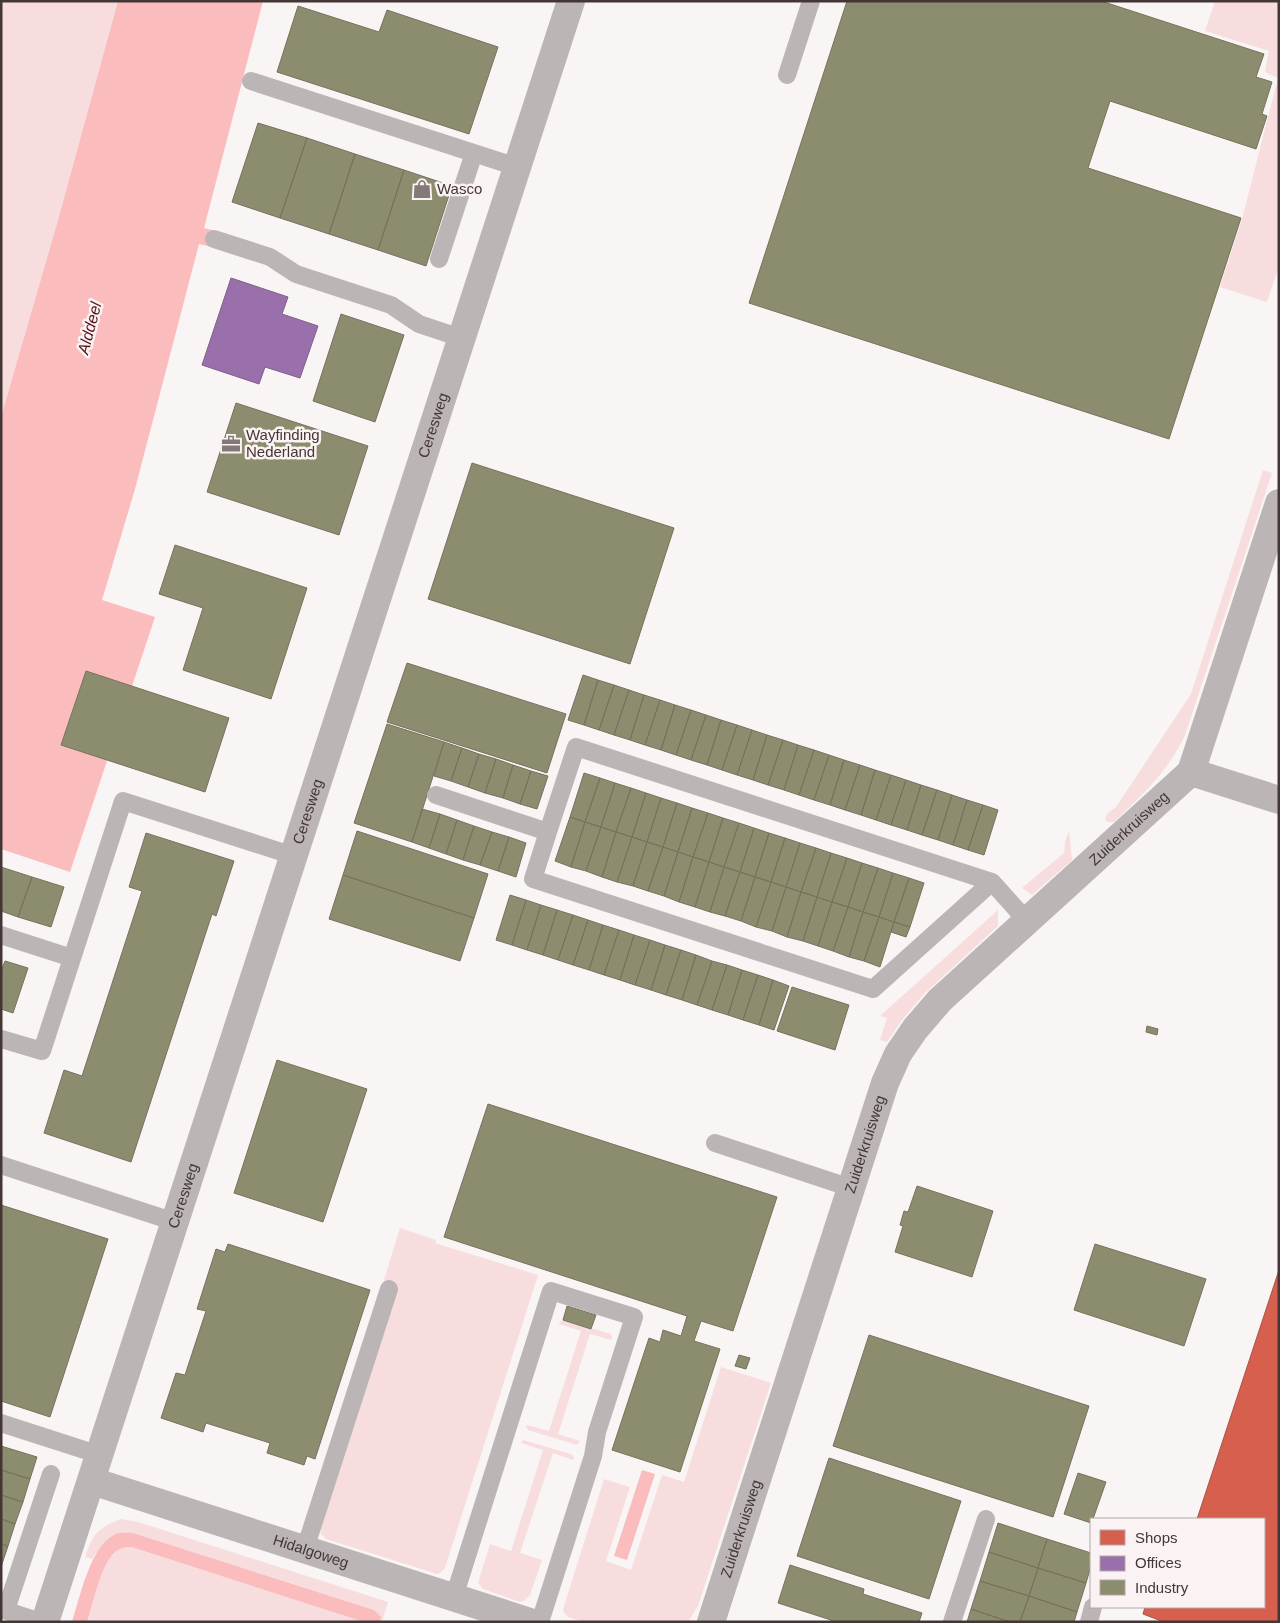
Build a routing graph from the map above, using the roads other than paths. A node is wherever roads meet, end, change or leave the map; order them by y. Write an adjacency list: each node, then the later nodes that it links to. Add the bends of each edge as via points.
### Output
1 (570, 1): 6 (street, Ceresweg)
2 (811, 1): 3 (lane)
3 (787, 75)
4 (251, 81): 5 (lane)
5 (474, 153): 6 (lane); 8 (lane)
6 (517, 168): 9 (street, Ceresweg)
7 (214, 239): 9 (lane, via 270,257 296,274 391,305 418,324)
8 (439, 259)
9 (461, 338): 15 (street, Ceresweg)
10 (1279, 503): 11 (street, Zuiderkruisweg)
11 (1191, 772): 13 (street); 17 (street, Zuiderkruisweg)
12 (436, 795): 14 (lane)
13 (1279, 800)
14 (548, 832): 16 (lane, via 576,747); 16 (lane, via 533,879 873,989)
15 (294, 856): 19 (lane, via 123,802); 24 (street, Ceresweg)
16 (992, 882): 17 (lane)
17 (1027, 921): 23 (street, Zuiderkruisweg, via 940,1000 898,1054 885,1083)
18 (1, 935): 19 (lane)
19 (72, 958): 20 (lane, via 42,1051)
20 (1, 1038)
21 (715, 1143): 23 (lane)
22 (1, 1166): 24 (lane)
23 (851, 1188): 39 (street, Zuiderkruisweg)
24 (175, 1222): 27 (street, Ceresweg)
25 (389, 1288): 31 (lane)
26 (1, 1423): 27 (lane)
27 (100, 1455): 29 (street, Ceresweg)
28 (51, 1474): 34 (lane)
29 (92, 1480): 31 (street, Hidalgoweg); 36 (street, Ceresweg)
30 (986, 1519): 40 (lane)
31 (305, 1549): 32 (street, Hidalgoweg)
32 (454, 1598): 37 (street, Hidalgoweg); 38 (lane, via 552,1291 634,1317)
33 (1094, 1608): 41 (lane)
34 (4, 1610): 35 (lane)
35 (41, 1622)
36 (46, 1622)
37 (530, 1622)
38 (540, 1622)
39 (710, 1622)
40 (952, 1622)
41 (1089, 1622)

